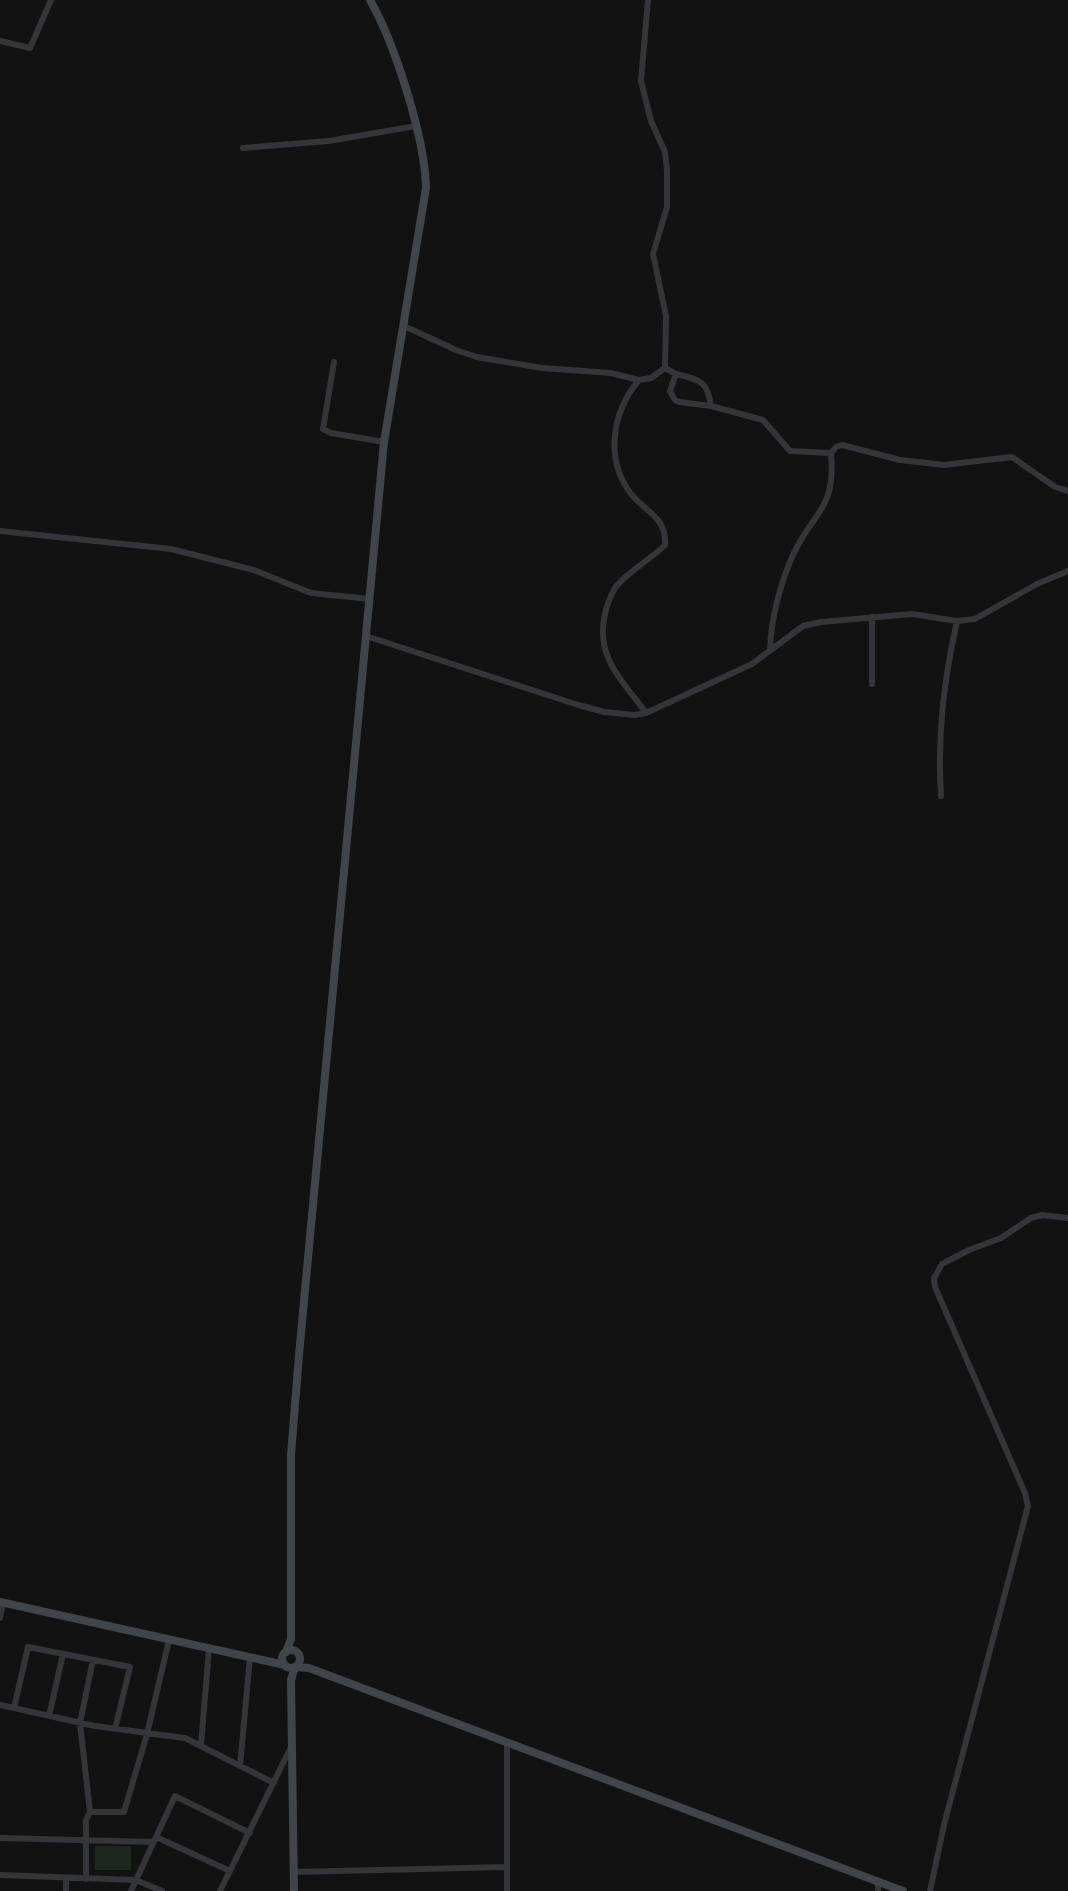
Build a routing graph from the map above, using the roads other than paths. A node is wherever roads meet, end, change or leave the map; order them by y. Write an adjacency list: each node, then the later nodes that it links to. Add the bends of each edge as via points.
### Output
1 (51, 0): 4 (street, via 30,48)
2 (370, 0): 5 (main road, via 388,36)
3 (648, 0): 9 (street, via 641,81 651,121 665,152 667,171 667,207 653,254 666,316)
4 (0, 41)
5 (416, 126): 6 (street, via 329,141); 7 (main road, via 426,166 426,188)
6 (243, 148)
7 (404, 326): 11 (street, via 477,357); 13 (main road)
8 (333, 362): 13 (street, via 324,429)
9 (664, 368): 10 (street); 11 (street, via 651,378)
10 (676, 374): 12 (street, via 707,387); 12 (street, via 670,391 675,400)
11 (639, 380): 24 (street, via 614,429 615,456 629,491 663,525 665,545 616,587 607,604 602,639 615,675)
12 (711, 406): 14 (street, via 763,420 790,452)
13 (384, 442): 18 (main road)
14 (831, 453): 15 (street, via 842,445 900,460 944,465 1012,457 1055,487); 22 (street, via 827,503 793,555 770,630)
15 (1068, 491)
16 (0, 531): 18 (street, via 171,549 254,570 311,592)
17 (1068, 571): 20 (street, via 975,619)
18 (370, 599): 21 (main road)
19 (872, 617): 20 (street, via 912,614); 22 (street, via 803,626); 23 (street)
20 (957, 621): 25 (street, via 941,703)
21 (366, 636): 24 (street, via 604,712); 29 (main road, via 291,1455)
22 (770, 650): 24 (street, via 752,664)
23 (872, 684)
24 (646, 713)
25 (941, 796)
26 (1068, 1218): 72 (street, via 1031,1218 1001,1238 942,1264 934,1278 1028,1506)
27 (2, 1603): 28 (street); 30 (main road)
28 (0, 1618)
29 (291, 1639): 32 (main road); 34 (main road)
30 (169, 1640): 31 (main road); 45 (street)
31 (209, 1649): 35 (main road); 47 (street)
32 (285, 1653): 34 (main road); 37 (main road); 38 (main road)
33 (63, 1654): 36 (street); 41 (street, via 28,1647); 42 (street)
34 (298, 1655): 38 (main road); 39 (main road)
35 (250, 1657): 37 (main road); 49 (street)
36 (93, 1660): 43 (street); 44 (street, via 130,1667)
37 (271, 1661): 38 (main road)
38 (289, 1666): 39 (main road); 48 (main road)
39 (312, 1669): 46 (main road)
40 (0, 1705): 41 (street)
41 (14, 1708): 42 (street)
42 (49, 1716): 43 (street)
43 (80, 1723): 44 (street); 51 (street)
44 (116, 1729): 45 (street)
45 (147, 1734): 47 (street, via 175,1736); 51 (street, via 124,1812)
46 (507, 1744): 56 (street); 63 (main road)
47 (201, 1745): 49 (street)
48 (291, 1747): 50 (street); 58 (main road)
49 (240, 1766): 50 (street)
50 (274, 1783): 52 (street)
51 (90, 1812): 55 (street, via 86,1820)
52 (250, 1833): 54 (street, via 175,1796); 57 (street)
53 (0, 1838): 55 (street)
54 (155, 1839): 55 (street); 57 (street); 62 (street)
55 (88, 1840): 61 (street)
56 (507, 1867): 58 (street); 69 (street)
57 (230, 1871): 67 (street)
58 (293, 1872): 68 (main road)
59 (0, 1875): 60 (street)
60 (66, 1879): 61 (street); 64 (street)
61 (86, 1879): 62 (street)
62 (136, 1880): 65 (street); 66 (street)
63 (878, 1881): 70 (street); 71 (main road)
64 (66, 1891)
65 (131, 1891)
66 (162, 1891)
67 (220, 1891)
68 (294, 1891)
69 (507, 1891)
70 (878, 1891)
71 (903, 1891)
72 (930, 1891)

